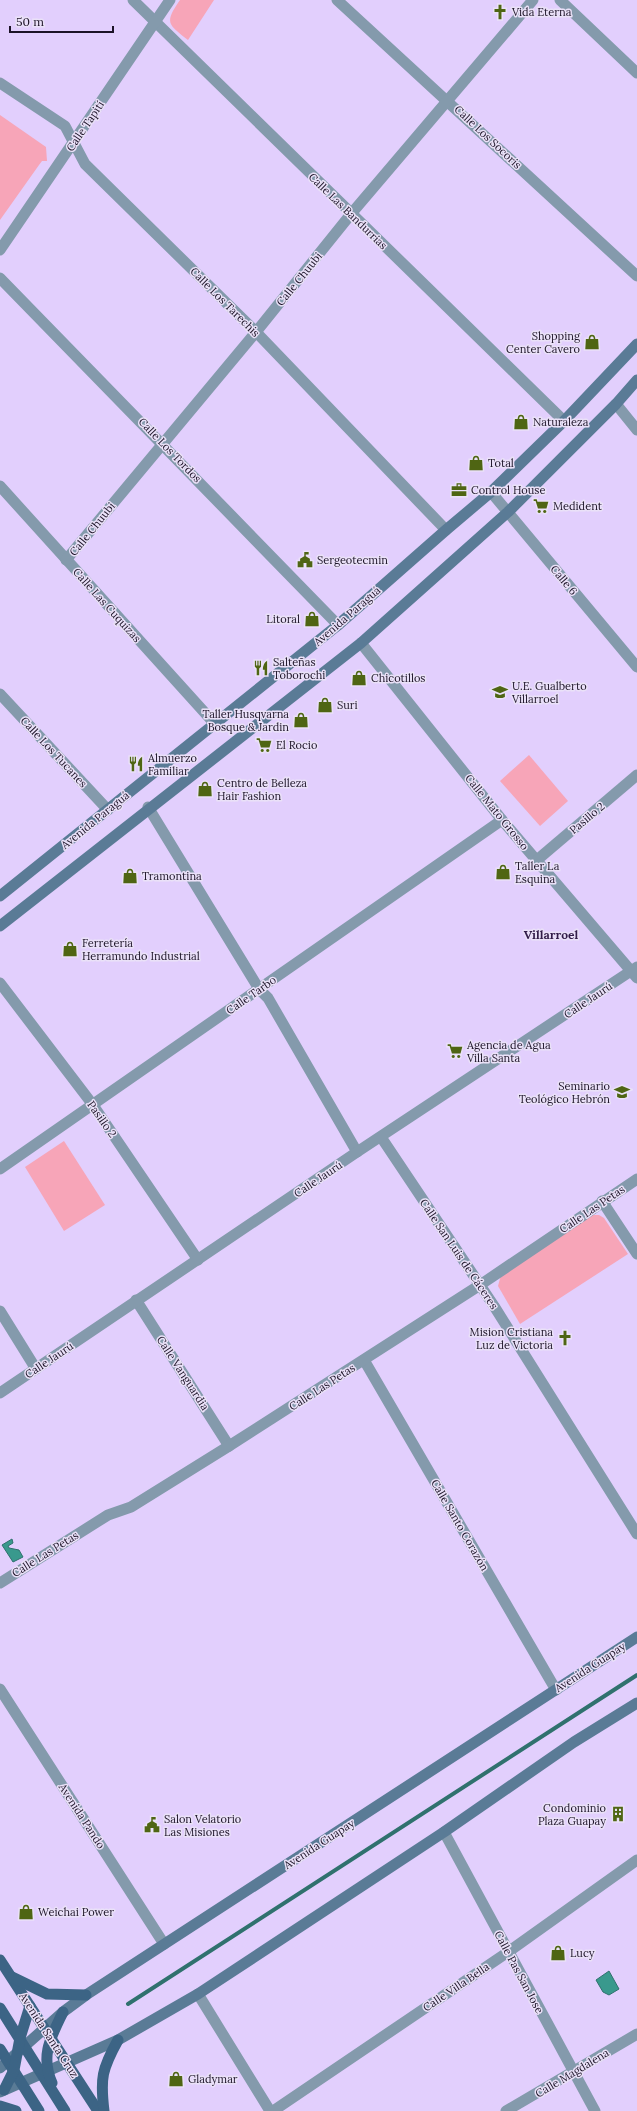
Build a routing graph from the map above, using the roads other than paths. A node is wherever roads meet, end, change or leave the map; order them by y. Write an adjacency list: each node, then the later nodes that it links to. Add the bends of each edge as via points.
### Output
1 (133, 0): 6 (street, Calle Las Bandurrias)
2 (170, 0): 6 (street, Calle Tapití)
3 (337, 0): 9 (street, Calle Los Socoris)
4 (533, 0): 9 (street, Calle Chuubi)
5 (560, 0): 7 (street)
6 (155, 22): 10 (street, Calle Tapití); 11 (street, Calle Las Bandurrias)
7 (637, 73)
8 (0, 83): 10 (street, Calle Los Tarechis, via 65,126)
9 (448, 100): 11 (street, Calle Chuubi); 13 (street, Calle Los Socoris)
10 (73, 144): 12 (street, Calle Tapití); 15 (street, Calle Los Tarechis, via 85,164)
11 (351, 214): 15 (street, Calle Chuubi); 19 (street, Calle Las Bandurrias)
12 (0, 250)
13 (637, 276)
14 (0, 278): 21 (street, Calle Los Tordos)
15 (256, 332): 21 (street, Calle Chuubi); 25 (street, Calle Los Tarechis)
16 (637, 344): 19 (main road, Avenida Paraguá)
17 (637, 380): 18 (main road, Avenida Paraguá)
18 (616, 404): 20 (street); 24 (main road, Avenida Paraguá)
19 (564, 421): 23 (main road, Avenida Paraguá)
20 (637, 430)
21 (163, 443): 26 (street, Calle Chuubi); 27 (street, Calle Los Tordos)
22 (0, 486): 26 (street, Calle Las Cuquizas)
23 (491, 492): 24 (street, Calle 6); 25 (main road, Avenida Paraguá)
24 (508, 512): 28 (main road, Avenida Paraguá); 29 (street, Calle 6)
25 (446, 530): 27 (main road, Avenida Paraguá)
26 (66, 560): 31 (street, Calle Las Cuquizas)
27 (338, 625): 31 (main road, Avenida Paraguá)
28 (361, 643): 33 (main road, Avenida Paraguá); 35 (street, Calle Mato Grosso)
29 (637, 667)
30 (0, 694): 34 (street, Calle Los Tucanes)
31 (215, 724): 34 (main road, Avenida Paraguá)
32 (637, 775): 36 (street, Pasillo 2)
33 (148, 808): 38 (main road, Avenida Paraguá); 41 (street)
34 (108, 810): 37 (main road, Avenida Paraguá)
35 (502, 820): 36 (street, Calle Mato Grosso); 41 (street, Calle Tarbo)
36 (537, 860): 39 (street, Calle Mato Grosso)
37 (0, 896)
38 (0, 926)
39 (635, 972): 43 (street, Calle Jaurú)
40 (0, 983): 42 (street, Pasillo 2)
41 (259, 989): 42 (street, Calle Tarbo); 44 (street, via 268,998)
42 (93, 1105): 45 (street, Calle Tarbo); 49 (street, Pasillo 2)
43 (381, 1137): 44 (street, Calle Jaurú); 50 (street, Calle San Luis de Cáceres)
44 (358, 1152): 49 (street, Calle Jaurú)
45 (0, 1169)
46 (637, 1179): 47 (street, Calle Las Petas)
47 (602, 1201): 48 (street); 50 (street, Calle Las Petas)
48 (637, 1254)
49 (198, 1260): 51 (street, Calle Jaurú)
50 (480, 1285): 53 (street, Calle Las Petas); 57 (street, Calle San Luis de Cáceres)
51 (136, 1300): 54 (street, Calle Jaurú); 56 (street, Calle Vanguardia)
52 (0, 1311): 54 (street)
53 (364, 1360): 56 (street, Calle Las Petas); 61 (street, Calle Santo Corazón)
54 (36, 1369): 55 (street, Calle Jaurú)
55 (0, 1393)
56 (229, 1446): 58 (street, Calle Las Petas, via 131,1507 108,1515)
57 (637, 1534)
58 (0, 1583)
59 (637, 1637): 61 (main road, Avenida Guapay)
60 (0, 1689): 65 (street, Avenida Pando)
61 (556, 1690): 65 (main road, Avenida Guapay)
62 (637, 1703): 63 (main road, via 574,1742)
63 (444, 1832): 66 (street, Calle Pas San Jose); 70 (main road)
64 (637, 1860): 66 (street, Calle Villa Bella)
65 (164, 1944): 69 (main road, Avenida Guapay)
66 (508, 1952): 82 (street, Calle Pas San Jose); 91 (street, Calle Villa Bella)
67 (0, 1960): 68 (main road, Avenida Santa Cruz)
68 (11, 1977): 69 (main road, via 47,1994); 71 (main road, Avenida Santa Cruz)
69 (86, 1994): 73 (main road, Avenida Guapay, via 63,2012)
70 (198, 1994): 75 (main road); 91 (street)
71 (30, 2006): 73 (main road, Avenida Santa Cruz); 76 (main road)
72 (0, 2008): 76 (main road)
73 (48, 2032): 76 (main road, Avenida Guapay); 78 (main road, Avenida Santa Cruz); 81 (main road)
74 (637, 2034): 82 (street, Calle Magdalena)
75 (118, 2040): 78 (main road); 90 (main road, via 106,2063 102,2078)
76 (21, 2045): 79 (main road, Avenida Guapay); 80 (main road); 81 (main road)
77 (0, 2049): 79 (main road)
78 (67, 2062): 81 (main road); 89 (main road, Avenida Santa Cruz)
79 (4, 2064): 80 (main road)
80 (14, 2070): 83 (main road); 84 (main road)
81 (45, 2072): 83 (main road); 86 (main road)
82 (573, 2072): 92 (street, Calle Magdalena); 93 (street, Calle Pas San Jose)
83 (22, 2083): 84 (main road); 88 (main road)
84 (2, 2091)
85 (0, 2106): 87 (main road)
86 (62, 2106)
87 (16, 2111)
88 (39, 2111)
89 (98, 2111)
90 (104, 2111)
91 (271, 2111)
92 (506, 2111)
93 (595, 2111)

